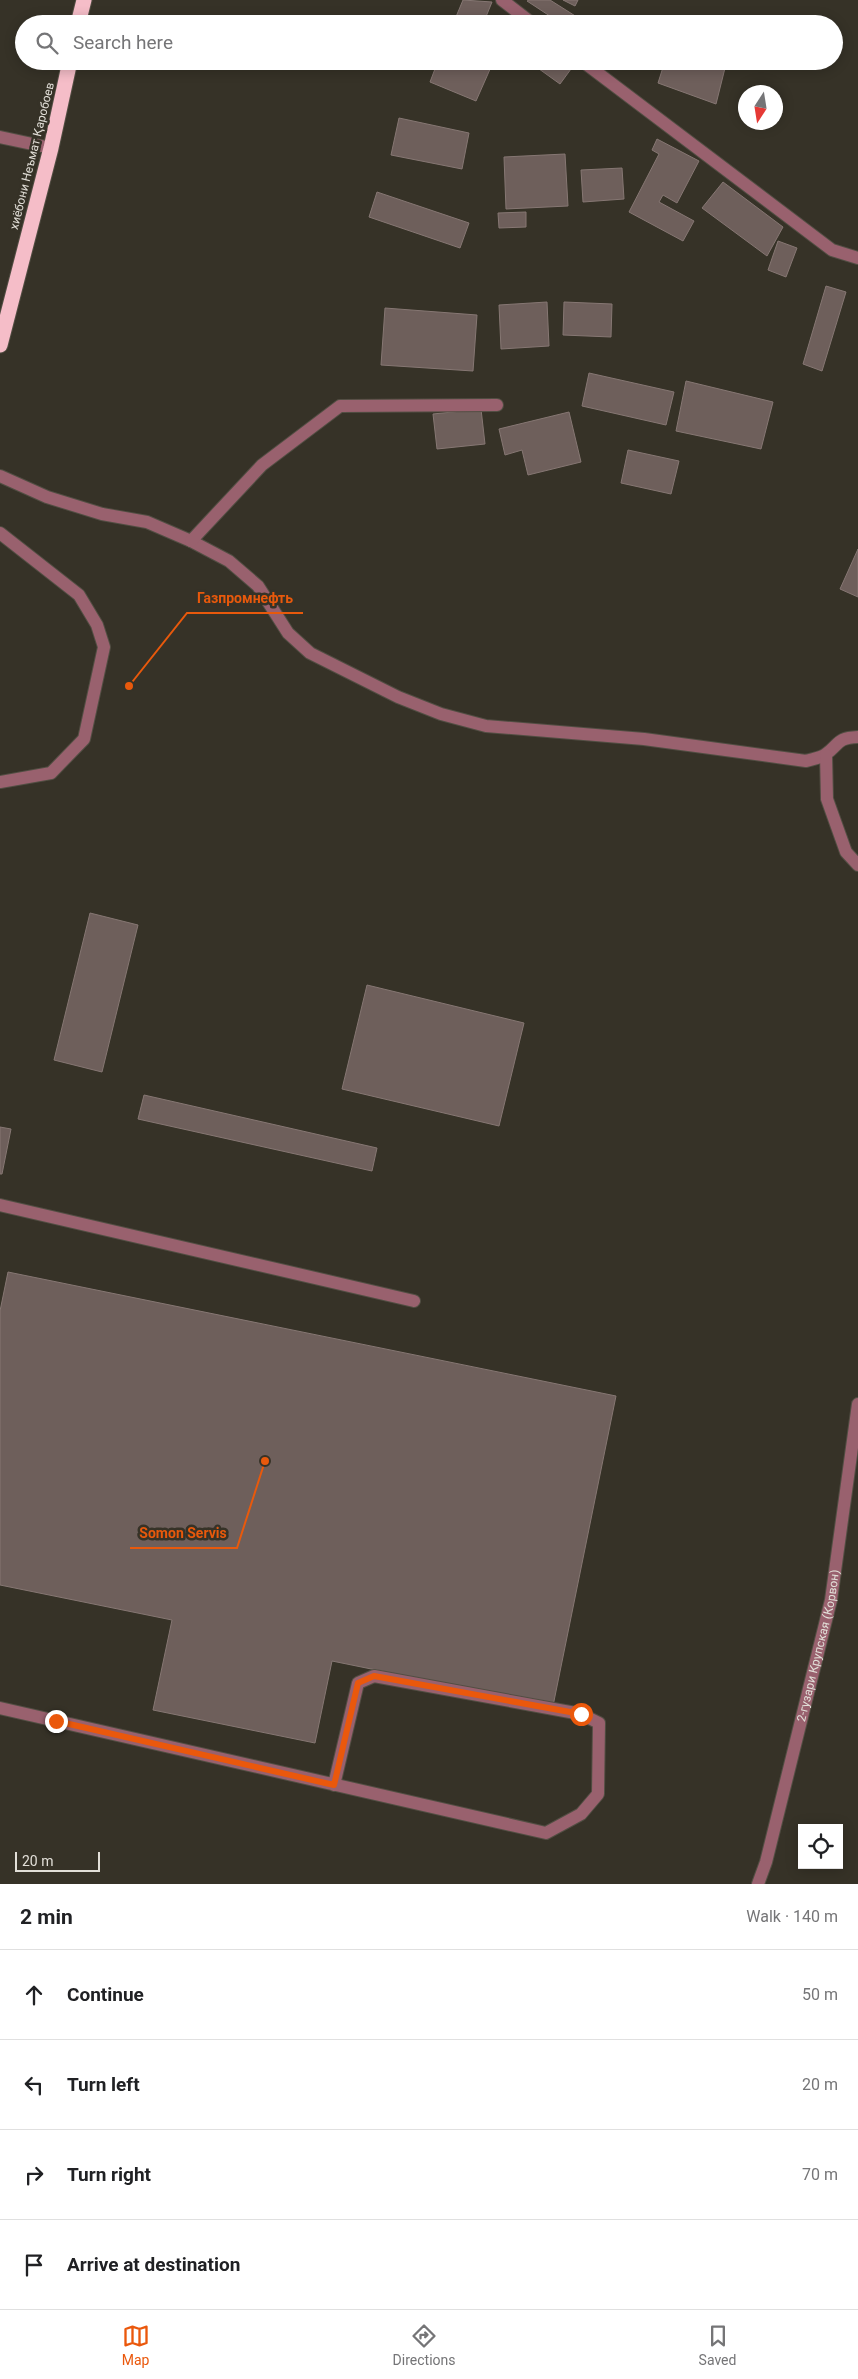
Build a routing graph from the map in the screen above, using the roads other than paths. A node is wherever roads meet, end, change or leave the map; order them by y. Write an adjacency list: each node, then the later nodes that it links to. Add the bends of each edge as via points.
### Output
1 (84, 0): 3 (highway)
2 (502, 0): 4 (street)
3 (80, 15)
4 (521, 15)
5 (68, 70): 8 (highway, хиёбони Неъмат Қаробоев)
6 (594, 70): 9 (street, via 832,250)
7 (0, 137): 8 (street)
8 (51, 148): 10 (highway, хиёбони Неъмат Қаробоев)
9 (858, 258)
10 (0, 345)
11 (497, 406): 14 (street, via 340,406 262,465)
12 (0, 476): 14 (street, via 47,497 102,514 147,522)
13 (0, 533): 17 (street, via 79,595 97,625 104,646 84,739 51,773)
14 (190, 541): 16 (street, via 229,561 258,586 288,633 310,653 398,697 442,714 486,726 644,739 788,760 806,761)
15 (858, 737): 16 (street, via 837,742)
16 (826, 755): 18 (street, via 827,799 846,852)
17 (0, 782)
18 (858, 865)
19 (0, 1205): 20 (street)
20 (414, 1301)
21 (858, 1404): 24 (street, 2-гузари Крупская (Корвон), via 831,1600)
22 (0, 1708): 23 (street)
23 (334, 1785): 23 (street, via 546,1833 581,1814 598,1794 599,1723 581,1714 374,1676 358,1683)
24 (758, 1884)

